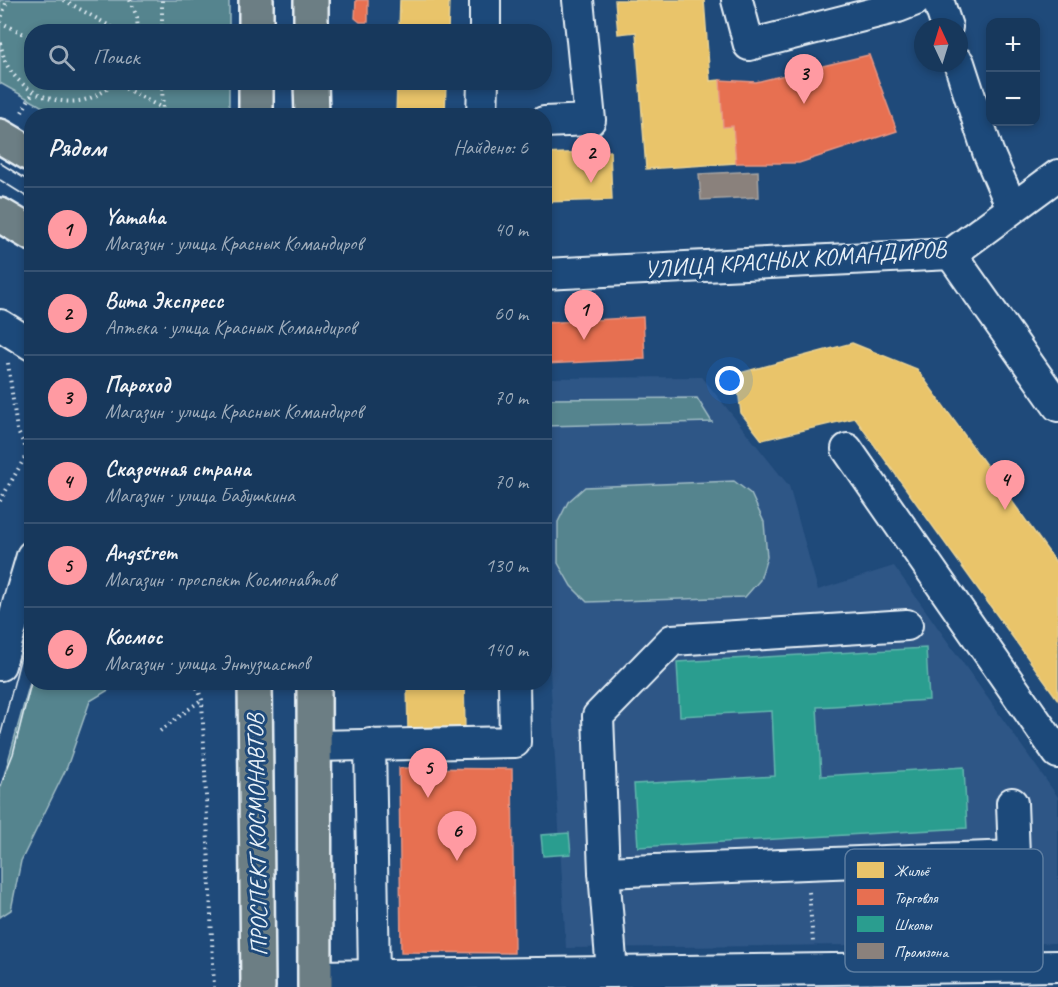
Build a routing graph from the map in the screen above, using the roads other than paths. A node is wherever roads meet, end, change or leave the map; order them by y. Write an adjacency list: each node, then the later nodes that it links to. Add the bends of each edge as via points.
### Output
1 (256, 0): 10 (main road)
2 (311, 0): 11 (main road)
3 (485, 0): 12 (street)
4 (578, 0): 20 (street, via 590,120)
5 (737, 0): 8 (street, via 749,45)
6 (916, 0): 8 (street, via 898,7)
7 (938, 0): 9 (street)
8 (822, 13)
9 (944, 18)
10 (256, 24)
11 (311, 24)
12 (484, 24)
13 (962, 72): 24 (street, via 988,153)
14 (256, 90): 17 (main road)
15 (312, 90): 18 (main road)
16 (483, 90): 19 (street)
17 (256, 108)
18 (312, 108)
19 (482, 108)
20 (552, 122)
21 (0, 136): 22 (main road)
22 (24, 150)
23 (1058, 175): 24 (street, УЛИЦА КРАСНЫХ КОМАНДИРОВ)
24 (1012, 208): 27 (street, УЛИЦА КРАСНЫХ КОМАНДИРОВ)
25 (0, 214): 26 (main road)
26 (24, 229)
27 (951, 254): 28 (street, УЛИЦА КРАСНЫХ КОМАНДИРОВ); 29 (street)
28 (552, 273)
29 (1058, 406)
30 (847, 448): 39 (street)
31 (24, 584): 33 (street)
32 (907, 625): 43 (street, via 672,640 598,716)
33 (0, 666)
34 (255, 690): 52 (main road, ПРОСПЕКТ КОСМОНАВТОВ)
35 (314, 690): 38 (main road)
36 (514, 690): 37 (street, via 515,742)
37 (370, 744): 38 (street); 47 (street)
38 (314, 746): 51 (main road)
39 (1058, 753)
40 (1012, 803): 41 (street)
41 (1014, 849)
42 (845, 863): 43 (street)
43 (604, 872): 48 (street)
44 (1043, 966): 45 (street)
45 (1058, 966)
46 (845, 969): 49 (street)
47 (374, 975): 50 (street); 51 (street)
48 (595, 977): 49 (street); 50 (street)
49 (686, 979)
50 (492, 980)
51 (315, 981)
52 (258, 987)

